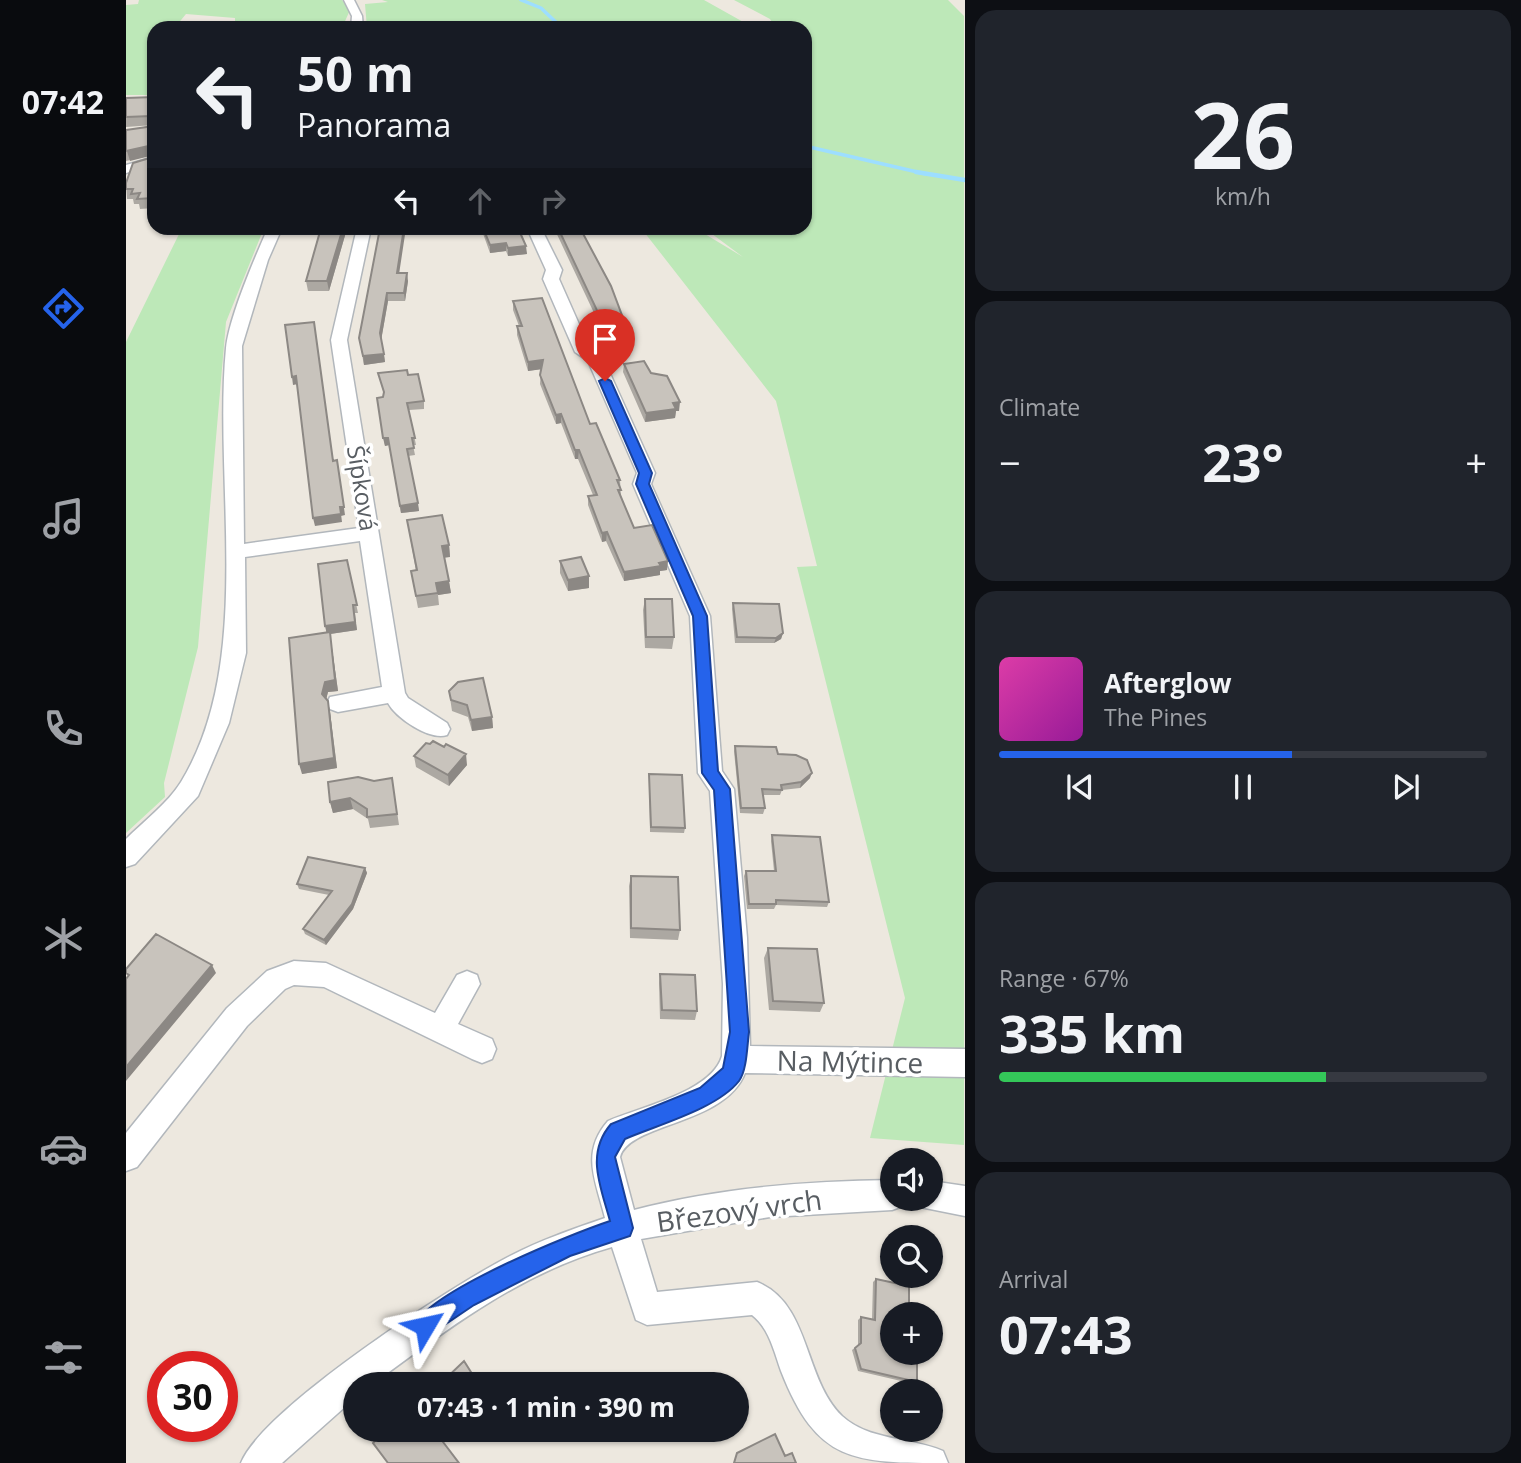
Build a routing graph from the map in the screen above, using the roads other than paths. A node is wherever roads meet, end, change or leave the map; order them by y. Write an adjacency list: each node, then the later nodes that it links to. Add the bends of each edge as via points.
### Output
1 (349, 0): 2 (street)
2 (357, 21)
3 (147, 163): 4 (street)
4 (126, 169)
5 (272, 235): 9 (street, via 234,346)
6 (362, 235): 8 (street, Šípková, via 339,340)
7 (537, 235): 17 (street, via 583,352 595,358 646,473 642,484 700,616 710,773 722,789 740,1032)
8 (370, 533): 9 (street); 10 (street, Šípková)
9 (234, 552): 13 (street, via 235,653 218,723 190,789)
10 (394, 694): 11 (street); 12 (street, via 400,705)
11 (338, 703)
12 (439, 729)
13 (126, 856)
14 (467, 984): 15 (street)
15 (440, 1029): 16 (street); 19 (street, via 326,975 294,974 275,980 237,1017)
16 (482, 1049)
17 (735, 1059): 18 (street, Na Mýtince); 23 (street, via 732,1074 707,1095 618,1131 609,1142 604,1157)
18 (964, 1063)
19 (126, 1156)
20 (880, 1195): 23 (street, Březový vrch, via 830,1195)
21 (943, 1197): 22 (street)
22 (964, 1200)
23 (623, 1228): 24 (street, via 566,1246 466,1297 344,1384); 25 (street, Březový vrch, via 647,1309 757,1298 769,1304 800,1383 830,1428 865,1448)
24 (258, 1463)
25 (931, 1463)

